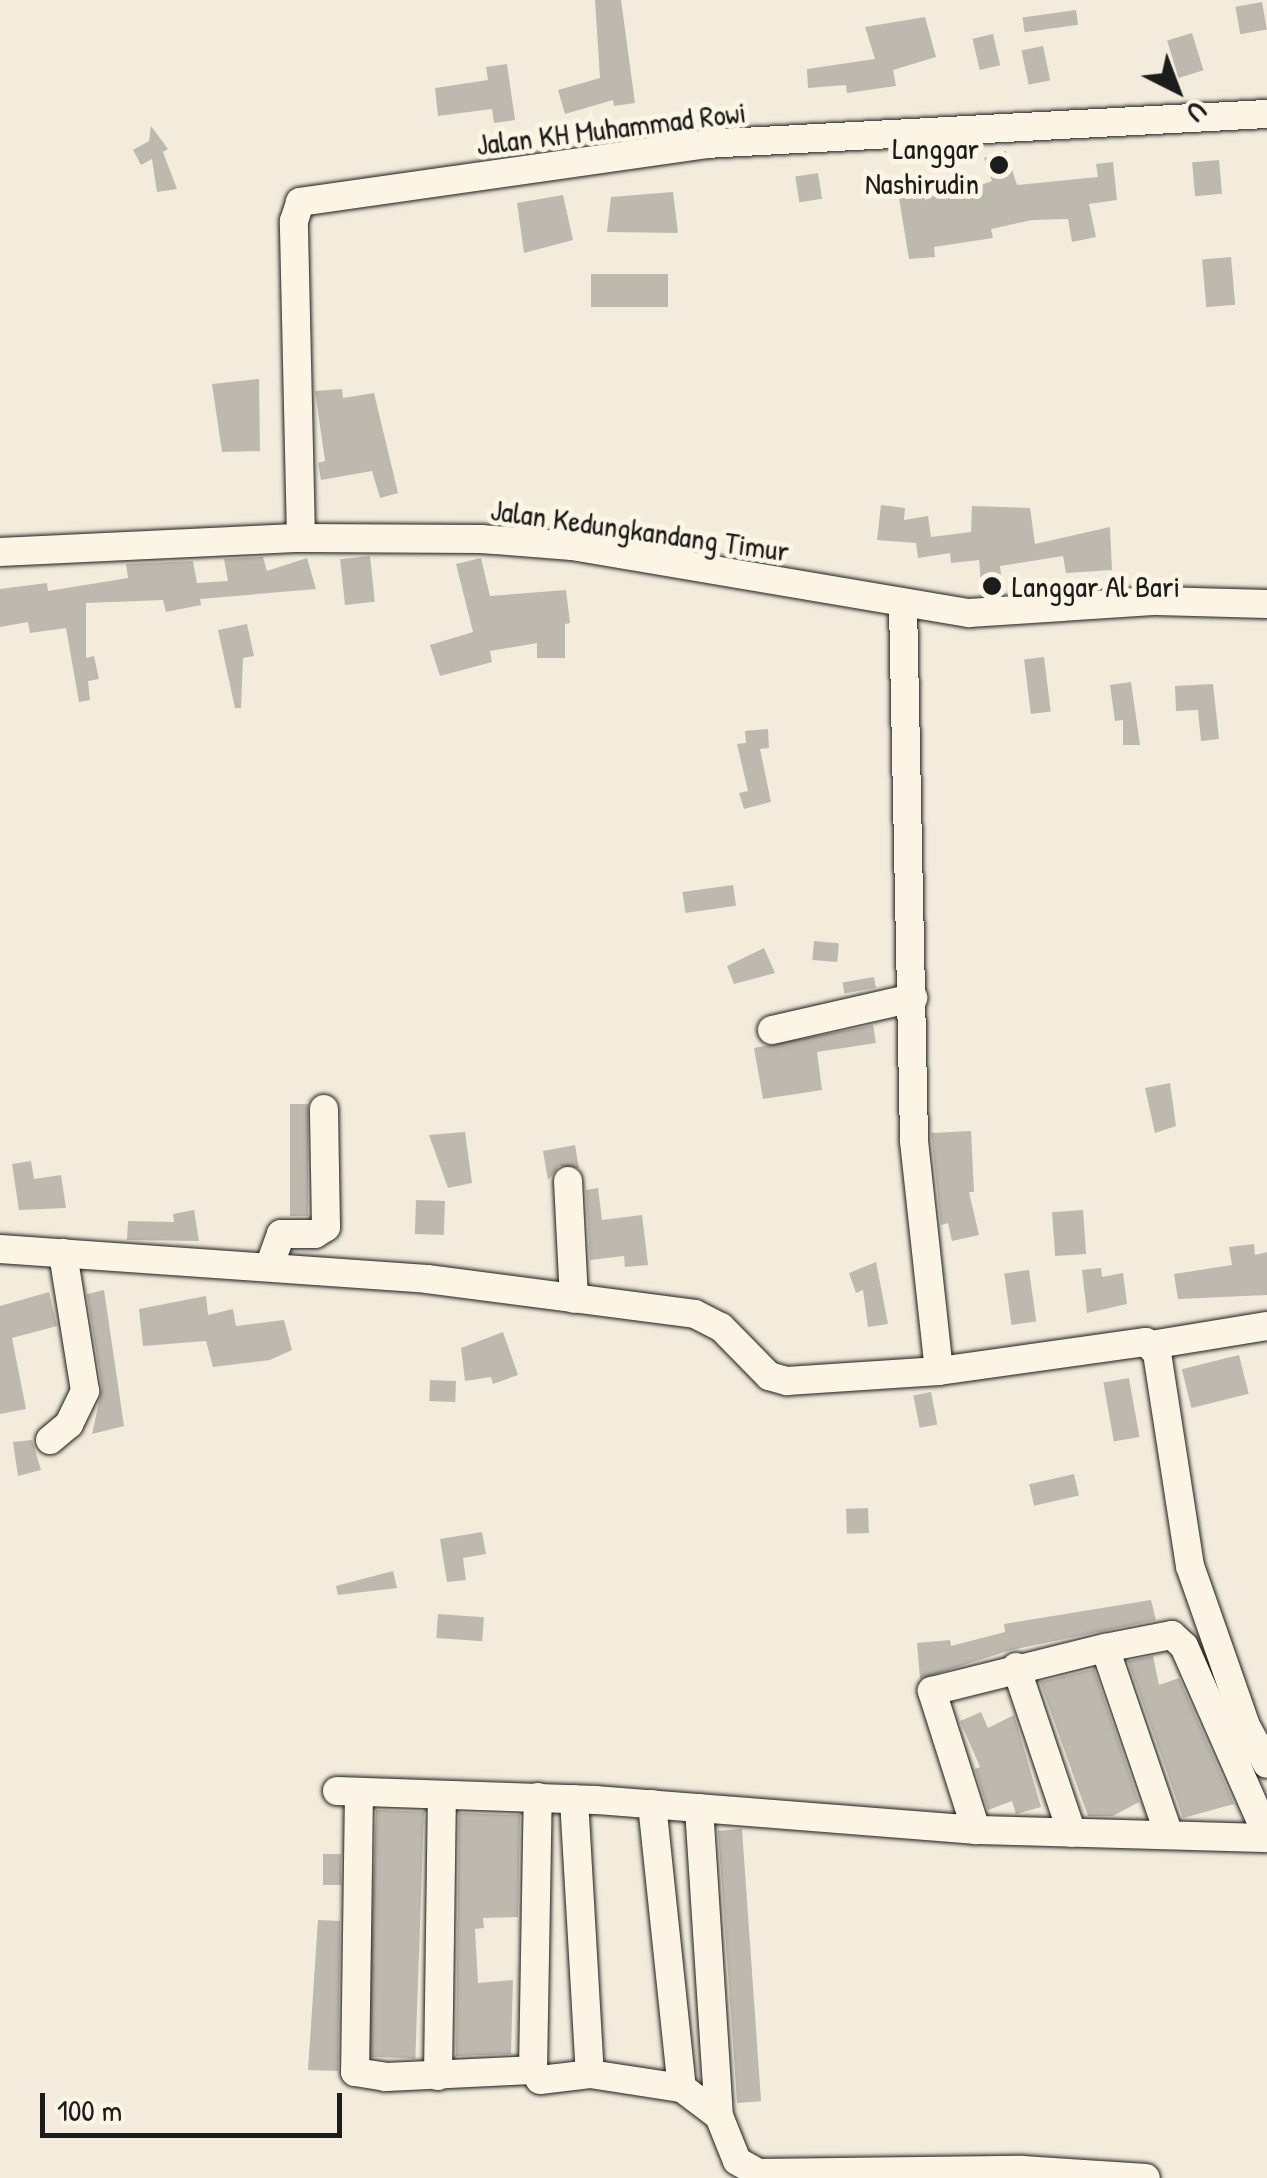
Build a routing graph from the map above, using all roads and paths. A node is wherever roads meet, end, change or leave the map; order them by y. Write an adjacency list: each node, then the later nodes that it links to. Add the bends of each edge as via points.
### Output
1 (1267, 114): 2 (street, Jalan KH Muhammad Rowi, via 705,144 300,202 294,221)
2 (301, 538): 3 (street, Jalan Kedungkandang Timur); 5 (street, Jalan Kedungkandang Timur, via 540,542)
3 (0, 552)
4 (1267, 604): 5 (street, Jalan Kedungkandang Timur, via 1156,601 969,613)
5 (904, 605): 6 (street)
6 (913, 998): 7 (street); 16 (street, via 914,1141)
7 (772, 1030)
8 (324, 1109): 12 (street, via 326,1227 315,1234 281,1234)
9 (568, 1180): 13 (street)
10 (0, 1248): 11 (street)
11 (63, 1253): 12 (street); 17 (street, via 86,1391 69,1424)
12 (269, 1267): 13 (street)
13 (574, 1299): 16 (street, via 711,1320 769,1376 787,1382)
14 (1267, 1326): 15 (street)
15 (1150, 1345): 16 (street, via 1135,1341); 20 (street, via 1157,1353 1190,1566 1246,1726)
16 (939, 1371)
17 (50, 1440)
18 (1105, 1648): 19 (street); 26 (street, via 1172,1635 1182,1642); 28 (street)
19 (1016, 1668): 27 (street, via 932,1693); 29 (street)
20 (1267, 1764)
21 (442, 1796): 22 (street); 32 (street); 32 (street, via 348,1791 355,2072)
22 (538, 1797): 23 (street); 30 (street)
23 (574, 1799): 24 (street); 31 (street)
24 (652, 1804): 25 (street); 33 (street)
25 (699, 1808): 27 (street); 34 (street)
26 (1260, 1827): 28 (street)
27 (976, 1830): 29 (street)
28 (1168, 1832): 29 (street)
29 (1072, 1833)
30 (533, 2070): 31 (street, via 540,2080); 32 (street)
31 (590, 2074): 33 (street)
32 (438, 2076)
33 (682, 2088): 34 (street)
34 (719, 2116): 35 (street, via 737,2162 759,2173)
35 (932, 2174): 36 (street)
36 (1022, 2174): 37 (street)
37 (1110, 2178): 38 (street)
38 (1146, 2178)

